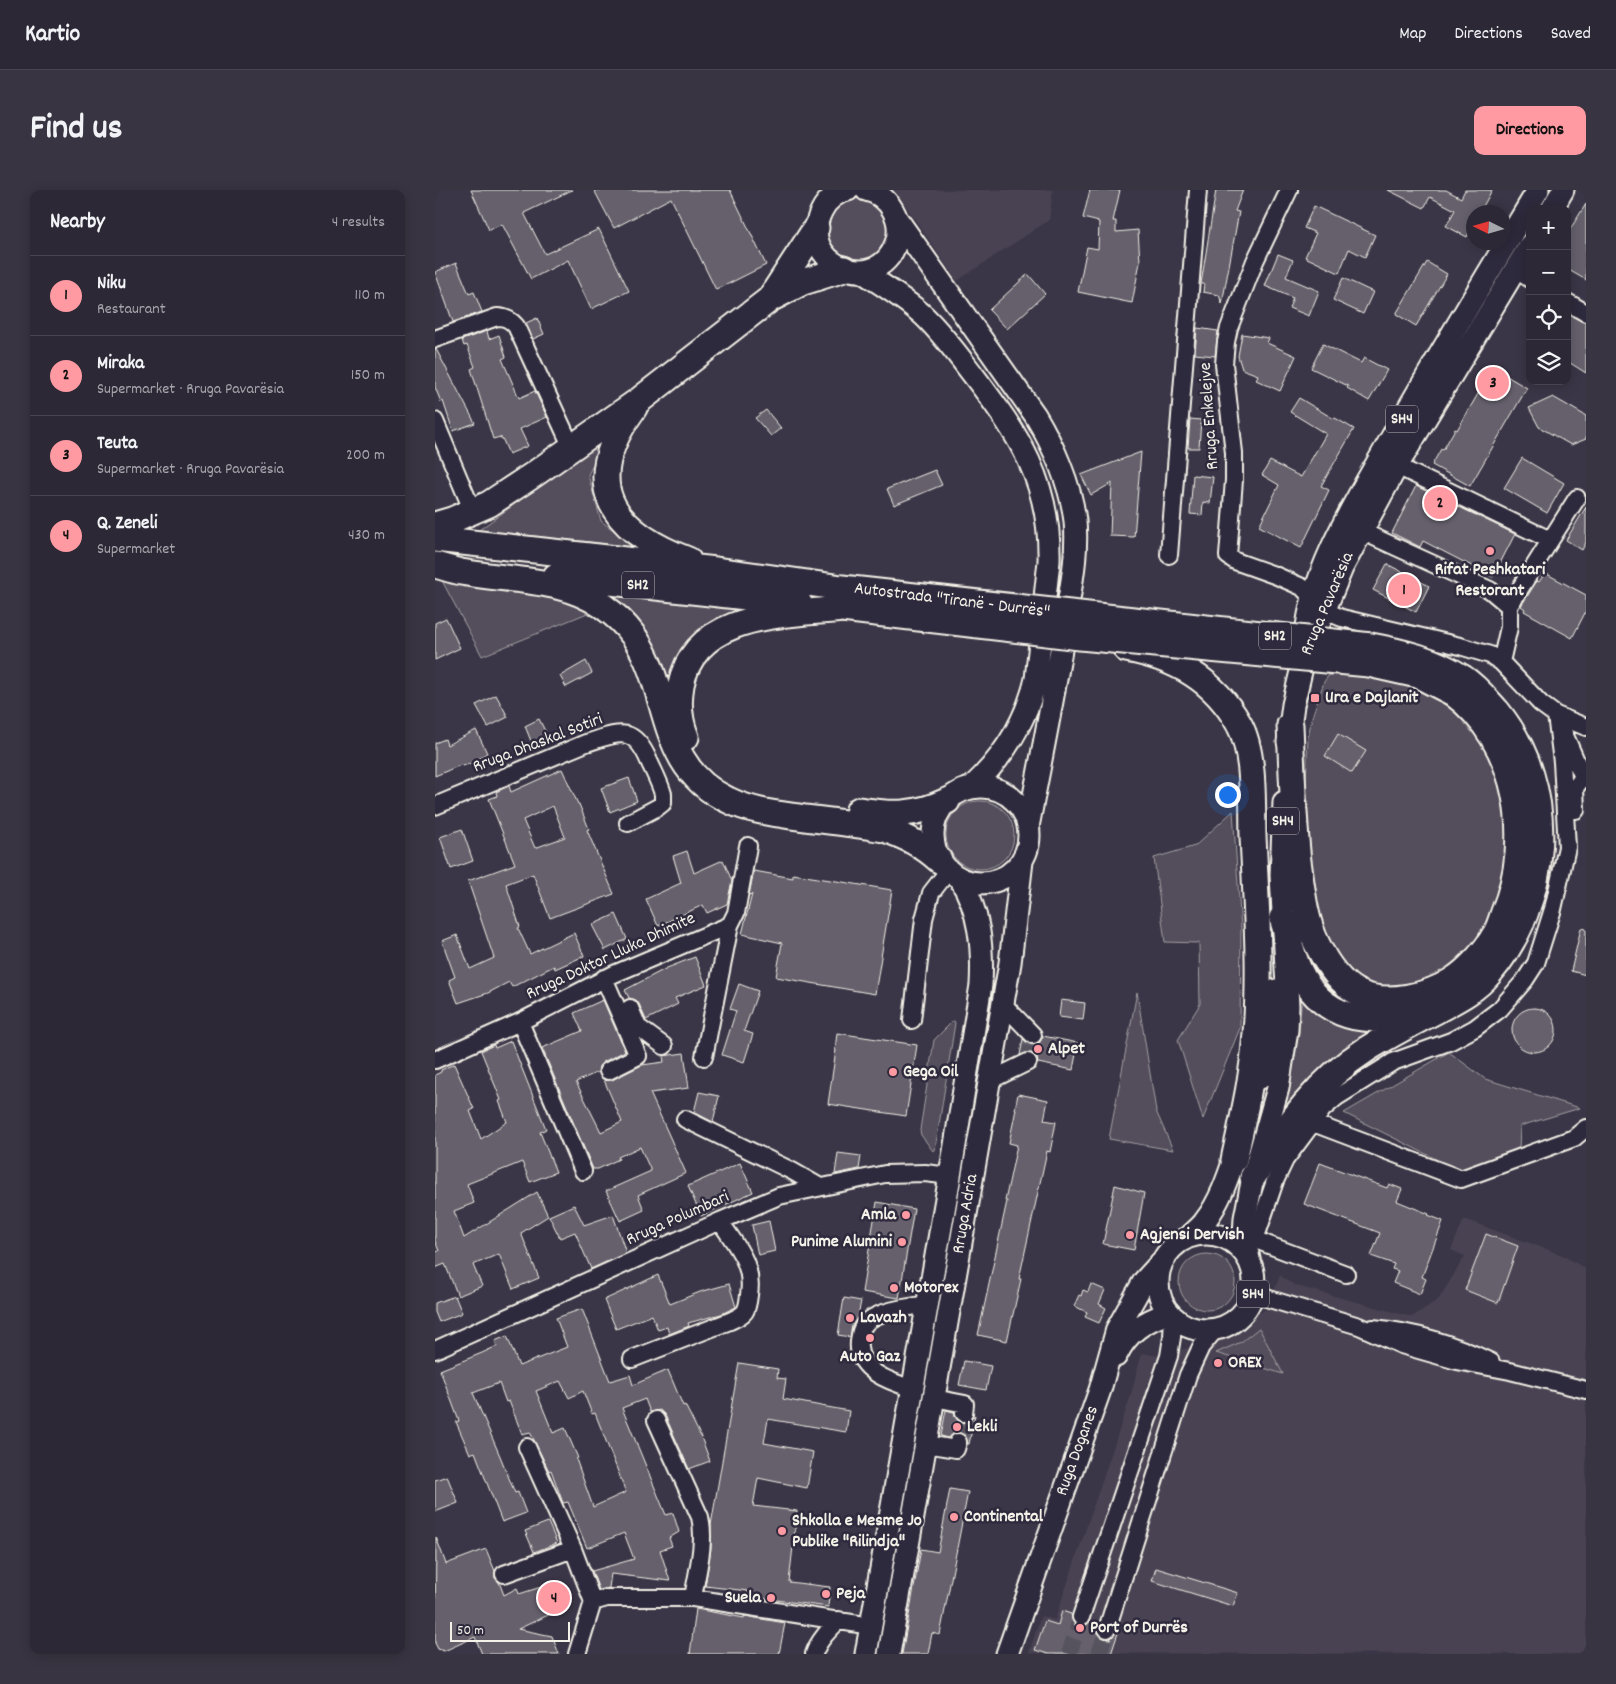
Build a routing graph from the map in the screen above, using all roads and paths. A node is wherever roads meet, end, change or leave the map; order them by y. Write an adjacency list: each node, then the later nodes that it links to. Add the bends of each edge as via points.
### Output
1 (817, 190): 10 (main road)
2 (848, 190): 10 (main road, via 829,200)
3 (1198, 190): 28 (street)
4 (1289, 190): 32 (street, Rruga Enkelejve, via 1255,261 1226,342 1224,364 1234,453 1228,556 1302,587)
5 (1538, 190): 32 (main road, Rruga Pavarësia / SH4, via 1359,494 1327,561)
6 (1563, 190): 8 (main road)
7 (873, 192): 9 (main road, via 890,205)
8 (1554, 205)
9 (897, 219): 12 (main road, via 897,240 887,259 869,270); 45 (main road, via 1035,415 1053,448 1075,519 1075,556 1062,648)
10 (818, 221): 12 (main road, via 817,237 823,253 829,260); 14 (highway)
11 (1529, 250): 13 (main road, Rruga Pavarësia / SH4)
12 (852, 270): 14 (highway, via 803,282); 40 (main road, via 892,292 922,314 950,344 1003,414 1023,447 1044,505 1049,561 1033,692 1010,743)
13 (1522, 274): 21 (main road, Rruga Pavarësia / SH4)
14 (770, 299): 18 (highway)
15 (1571, 304): 16 (street)
16 (1586, 313)
17 (435, 339): 20 (street, via 497,317 511,320)
18 (641, 399): 20 (highway); 30 (highway, via 618,434 609,457 607,483 613,507 627,525 648,542)
19 (435, 421): 23 (street)
20 (573, 448): 23 (highway)
21 (1397, 466): 25 (main road, Rruga Pavarësia / SH4); 27 (street)
22 (1577, 498): 27 (street)
23 (473, 512): 24 (highway)
24 (435, 525)
25 (1361, 530): 32 (main road, Rruga Pavarësia / SH4); 33 (street, via 1490,590)
26 (435, 539): 30 (highway, Autostrada "Tiranë - Durrës" / SH2)
27 (1550, 540): 33 (street)
28 (1169, 556)
29 (435, 564): 31 (highway, Autostrada "Tiranë - Durrës" / SH2); 48 (highway, via 461,572 547,584 587,597 613,614 633,636 647,661 667,726 681,757 699,781 714,793 741,806 770,813 884,829 919,844)
30 (716, 570): 31 (highway, Autostrada "Tiranë - Durrës" / SH2)
31 (842, 598): 34 (highway, Autostrada "Tiranë - Durrës" / SH2, bridge); 36 (highway, Autostrada "Tiranë - Durrës" / SH2, bridge, via 1371,646 1424,658 1446,667); 41 (highway, via 729,627 698,650 683,678 679,696 680,716 693,751 706,768 733,786 773,797 898,813 920,812)
32 (1318, 605): 35 (street, via 1342,618 1474,650); 38 (main road, Rruga Pavarësia / SH4)
33 (1509, 606): 35 (street, via 1509,627)
34 (1080, 637): 36 (highway, Autostrada "Tiranë - Durrës" / SH2, bridge, via 1369,664); 66 (highway, bridge, via 1162,658 1203,682 1229,708 1240,726 1247,749 1251,774 1258,967 1256,1034)
35 (1501, 662): 37 (street)
36 (1458, 685): 38 (highway, via 1507,767 1519,814 1517,866 1511,896 1495,936 1453,980 1424,994 1400,999 1360,993 1345,984 1333,970 1316,941 1300,881); 53 (highway, via 1471,684 1487,699 1506,723 1525,759 1538,806 1539,856 1525,918 1509,949 1488,976 1464,996)
37 (1556, 715): 39 (street); 43 (street, via 1583,778 1575,788); 64 (street, via 1567,847 1536,963 1500,1009 1475,1028 1451,1041 1393,1062 1337,1097)
38 (1290, 725): 49 (main road, SH4, via 1284,801)
39 (1586, 727)
40 (971, 788): 41 (main road); 45 (main road, via 992,788 1011,797 1024,814)
41 (947, 801): 48 (main road, via 934,826 934,847)
42 (435, 806): 44 (street, Rruga Dhaskal Sotiri, via 586,743 626,735 637,739 643,748 663,794 663,803)
43 (1576, 810)
44 (628, 823)
45 (1028, 827): 47 (main road, via 1027,848)
46 (749, 846): 50 (street, via 736,913)
47 (1022, 861): 48 (main road, via 1013,872 994,882 980,884); 52 (main road, Rruga Adria)
48 (949, 870): 54 (street, via 931,893 924,919); 68 (main road, Rruga Adria, via 966,889 977,921 982,956 981,985)
49 (1282, 918): 53 (highway, via 1296,962 1309,989 1333,1010 1347,1016 1378,1020); 66 (main road, SH4, via 1271,1030 1259,1084); 69 (main road, SH4, via 1288,1006 1285,1046 1278,1088)
50 (730, 925): 51 (street, Rruga Doktor Lluka Dhimite); 58 (street)
51 (609, 976): 55 (street, Rruga Doktor Lluka Dhimite); 57 (street, via 638,1027); 61 (street, via 638,1056)
52 (1003, 1003): 56 (street); 62 (main road, Rruga Adria)
53 (1431, 1013): 69 (highway, via 1369,1048 1323,1084 1299,1109)
54 (911, 1020)
55 (520, 1022): 59 (street, Rruga Doktor Lluka Dhimite); 67 (street)
56 (1033, 1034)
57 (664, 1046)
58 (704, 1057)
59 (435, 1060)
60 (1028, 1062): 62 (street)
61 (608, 1070)
62 (989, 1081): 85 (main road, Rruga Adria)
63 (685, 1119): 70 (street)
64 (1313, 1123): 65 (street, via 1461,1179 1574,1138); 73 (street, via 1285,1160)
65 (1586, 1128)
66 (1234, 1160): 72 (main road, SH4, via 1213,1208)
67 (583, 1171)
68 (950, 1176): 70 (street, Rruga Polumbari, via 885,1174); 77 (main road, Rruga Adria)
69 (1253, 1178): 73 (main road, SH4, via 1245,1218)
70 (820, 1187): 71 (street, Rruga Polumbari, via 779,1196)
71 (720, 1221): 80 (street, Rruga Polumbari); 81 (street, via 750,1273 747,1309 743,1316)
72 (1189, 1237): 73 (main road, SH4, via 1207,1234 1226,1238 1237,1245); 74 (main road, SH4, via 1172,1248)
73 (1249, 1245): 75 (street); 76 (main road, SH4, via 1255,1276)
74 (1165, 1258): 78 (main road, via 1160,1270 1159,1289 1162,1302); 83 (main road, via 1144,1281 1117,1329)
75 (1346, 1274)
76 (1253, 1294): 79 (main road, SH4, via 1249,1306 1237,1320); 84 (street, via 1359,1326 1404,1331 1461,1348 1511,1371)
77 (927, 1304): 82 (main road, Rruga Adria); 82 (street, via 877,1315 860,1331 859,1346 868,1367 892,1382)
78 (1171, 1315): 79 (main road, SH4, via 1190,1328); 83 (main road, via 1148,1322 1127,1336); 95 (street, via 1169,1356)
79 (1215, 1330): 98 (street, via 1201,1347 1187,1375)
80 (435, 1350)
81 (631, 1359)
82 (913, 1389): 97 (main road, Rruga Adria)
83 (1100, 1390): 103 (main road, Ruga Doganes)
84 (1586, 1390)
85 (934, 1398): 86 (street, via 965,1404); 89 (main road, Rruga Adria)
86 (964, 1413)
87 (656, 1420): 93 (street, via 700,1517 702,1539)
88 (958, 1442): 89 (street, via 956,1449)
89 (926, 1444): 102 (main road, Rruga Adria)
90 (527, 1447): 91 (street)
91 (573, 1549): 92 (street); 94 (street)
92 (504, 1574)
93 (693, 1598): 94 (street, via 607,1598); 96 (street)
94 (593, 1602): 99 (street)
95 (1081, 1617)
96 (839, 1620): 97 (street); 100 (street, via 825,1634)
97 (871, 1626): 101 (main road, Rruga Adria)
98 (1107, 1629)
99 (577, 1654)
100 (814, 1654)
101 (866, 1654)
102 (889, 1654)
103 (1007, 1654)

